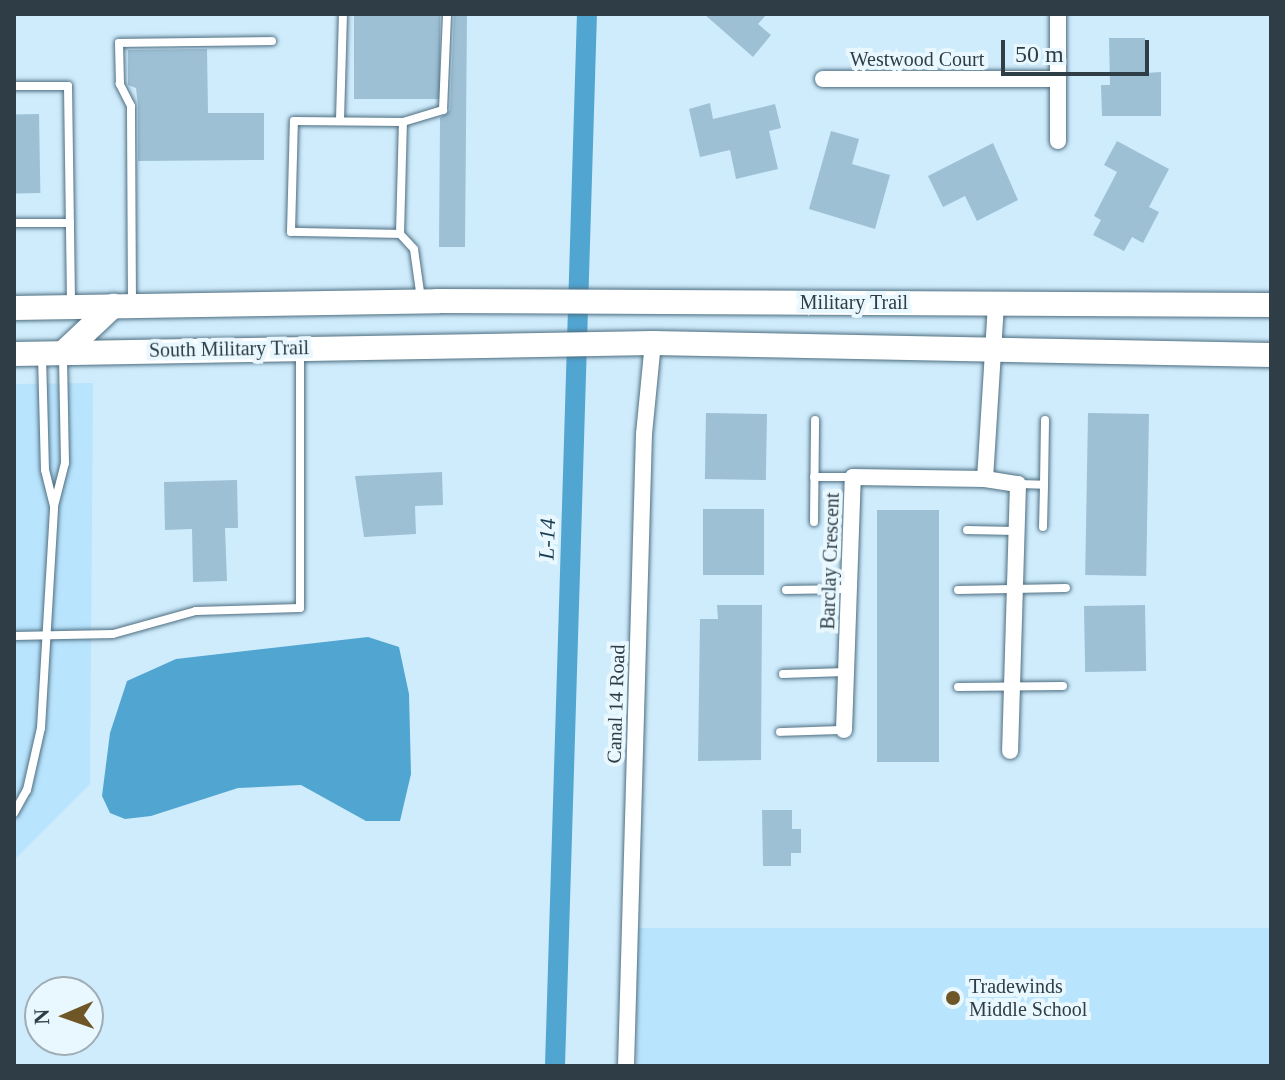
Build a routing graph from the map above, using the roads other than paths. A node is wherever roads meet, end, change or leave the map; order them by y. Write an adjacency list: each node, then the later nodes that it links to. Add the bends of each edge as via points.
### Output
1 (343, 14): 8 (lane)
2 (447, 14): 9 (lane, via 443,110)
3 (1058, 14): 6 (street)
4 (272, 41): 17 (lane, via 119,43 120,84 131,106)
5 (823, 79): 6 (street, Westwood Court)
6 (1058, 79): 10 (street)
7 (14, 86): 12 (lane, via 68,86)
8 (340, 120): 9 (lane); 13 (lane, via 294,121 291,232)
9 (403, 122): 13 (lane)
10 (1058, 141)
11 (14, 223): 12 (lane)
12 (70, 223): 18 (lane)
13 (400, 234): 14 (lane, via 414,249)
14 (429, 301): 15 (main road, Military Trail); 17 (main road)
15 (996, 302): 16 (main road, Military Trail); 23 (street)
16 (1271, 305)
17 (122, 306): 18 (main road); 22 (main road)
18 (71, 307): 19 (main road)
19 (16, 313)
20 (653, 343): 21 (main road, South Military Trail); 23 (main road); 54 (street, Canal 14 Road, via 644,434)
21 (300, 348): 22 (main road, South Military Trail); 44 (lane, via 300,608 196,611 113,634)
22 (52, 353): 24 (main road, South Military Trail); 33 (lane, via 45,470); 33 (lane, via 65,463)
23 (995, 353): 25 (main road); 30 (street)
24 (14, 354)
25 (1271, 355)
26 (815, 420): 28 (lane)
27 (1045, 420): 32 (lane)
28 (814, 477): 29 (lane); 34 (lane)
29 (853, 477): 30 (street, Barclay Crescent); 39 (street, Barclay Crescent)
30 (985, 479): 31 (street, Barclay Crescent)
31 (1018, 484): 32 (lane); 37 (street)
32 (1044, 485): 35 (lane)
33 (54, 506): 44 (lane)
34 (814, 522)
35 (1043, 527)
36 (967, 530): 37 (lane)
37 (1016, 531): 40 (street)
38 (1066, 588): 40 (lane)
39 (849, 589): 41 (lane); 45 (street, Barclay Crescent)
40 (1015, 589): 42 (lane); 47 (street)
41 (786, 590)
42 (958, 590)
43 (14, 636): 44 (lane)
44 (49, 636): 53 (lane, via 41,728 27,790)
45 (846, 672): 46 (lane); 50 (street, Barclay Crescent)
46 (783, 674)
47 (1012, 686): 48 (lane); 49 (lane); 52 (street)
48 (1063, 686)
49 (958, 687)
50 (844, 730): 51 (lane)
51 (780, 732)
52 (1010, 751)
53 (14, 813)
54 (626, 1066)

